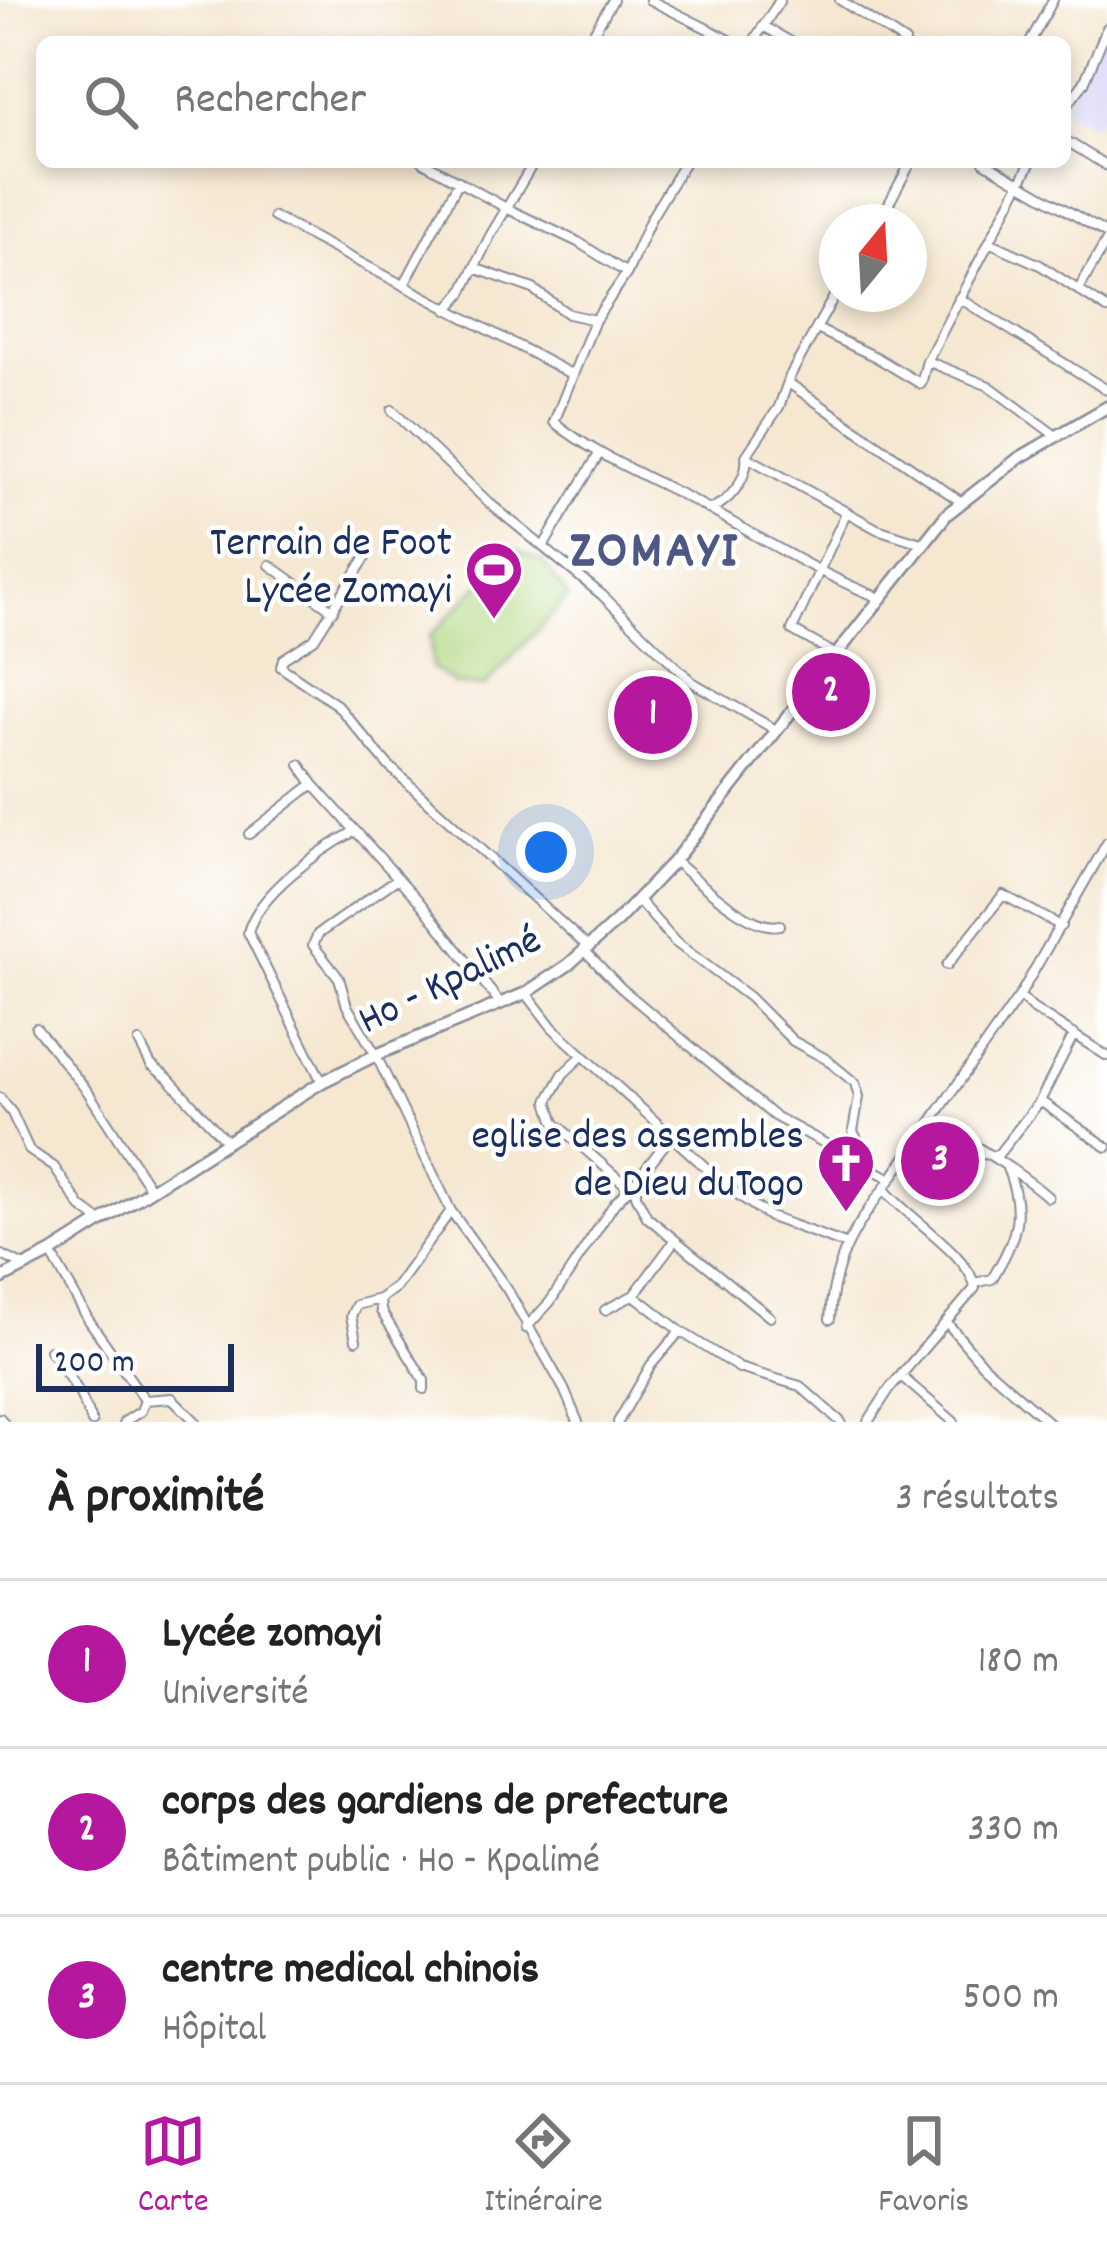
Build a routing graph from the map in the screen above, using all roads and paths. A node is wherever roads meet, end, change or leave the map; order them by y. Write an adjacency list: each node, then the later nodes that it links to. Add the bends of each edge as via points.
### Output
1 (614, 0): 8 (street)
2 (650, 0): 9 (street)
3 (779, 0): 6 (street)
4 (840, 0): 12 (street)
5 (1052, 0): 13 (street)
6 (765, 26): 10 (street); 11 (street)
7 (1107, 28): 14 (street)
8 (592, 36)
9 (722, 36)
10 (758, 36)
11 (781, 36)
12 (893, 36)
13 (1033, 36)
14 (1071, 100)
15 (1071, 144): 16 (street)
16 (1107, 166)
17 (435, 168): 23 (street)
18 (531, 168): 26 (street)
19 (678, 168): 31 (street)
20 (908, 168): 25 (street)
21 (994, 168): 24 (street)
22 (1028, 168): 24 (street)
23 (460, 181): 26 (street); 32 (street)
24 (1020, 184): 28 (street); 29 (street)
25 (889, 204)
26 (508, 209): 30 (street); 31 (street)
27 (274, 217): 32 (street)
28 (1107, 237): 33 (street)
29 (989, 242): 33 (street); 34 (street)
30 (474, 268): 36 (street); 38 (street)
31 (626, 273): 38 (street)
32 (404, 285): 36 (street)
33 (1079, 289): 35 (street)
34 (959, 298): 40 (street); 43 (street)
35 (1107, 309)
36 (447, 310): 41 (street)
37 (826, 312): 39 (street)
38 (596, 320): 41 (street)
39 (817, 329): 40 (street, via 913,382 921,384); 42 (street)
40 (927, 361): 46 (street, via 988,386)
41 (572, 375): 47 (street, via 554,422)
42 (790, 384): 48 (street); 49 (street)
43 (1107, 389)
44 (1107, 407): 46 (main road, Ho - Kpalimé)
45 (392, 410): 53 (street)
46 (1056, 436): 49 (main road, Ho - Kpalimé)
47 (599, 454): 50 (street); 53 (street)
48 (746, 456): 50 (street, via 742,478); 51 (street)
49 (960, 501): 52 (main road, Ho - Kpalimé)
50 (709, 509): 56 (street)
51 (846, 512): 52 (street); 56 (street)
52 (922, 543): 57 (main road, Ho - Kpalimé)
53 (543, 547): 60 (street, via 692,682)
54 (365, 558): 58 (street)
55 (270, 565): 58 (street)
56 (819, 573): 57 (street); 59 (street, via 792,630)
57 (880, 598): 59 (main road, Ho - Kpalimé)
58 (333, 611): 71 (street, via 281,667 338,705 389,766)
59 (836, 654): 60 (main road, Ho - Kpalimé)
60 (777, 730): 66 (main road, Ho - Kpalimé)
61 (300, 765): 62 (street)
62 (313, 784): 63 (street); 64 (street)
63 (355, 831): 67 (street); 82 (street, via 299,868 248,932)
64 (249, 834)
65 (1107, 843): 70 (street)
66 (674, 861): 68 (main road, Ho - Kpalimé); 69 (street, via 752,921)
67 (398, 879): 75 (street); 79 (street, via 313,941)
68 (638, 900): 71 (main road, Ho - Kpalimé); 90 (street, via 675,942 855,1083 853,1131)
69 (781, 925)
70 (1061, 926): 72 (street, via 1003,895); 74 (street)
71 (587, 949): 73 (main road, Ho - Kpalimé); 90 (street, via 621,988 774,1116)
72 (947, 965)
73 (526, 993): 75 (main road, Ho - Kpalimé); 80 (street)
74 (1020, 994): 77 (street); 85 (street)
75 (501, 1004): 79 (main road, Ho - Kpalimé)
76 (36, 1028): 95 (street)
77 (1074, 1034): 81 (street); 84 (street)
78 (139, 1042): 87 (street, via 151,1065)
79 (376, 1054): 82 (main road, Ho - Kpalimé); 97 (street)
80 (583, 1054): 86 (street); 93 (street, via 548,1102 555,1123)
81 (1107, 1056)
82 (322, 1082): 87 (main road, Ho - Kpalimé)
83 (0, 1098): 98 (street, via 28,1150)
84 (1040, 1101): 88 (street); 89 (street, via 997,1156)
85 (934, 1118): 89 (street); 92 (street)
86 (671, 1135): 93 (street); 100 (street, via 763,1213)
87 (227, 1142): 95 (main road, Ho - Kpalimé)
88 (1107, 1147)
89 (983, 1154): 91 (street)
90 (862, 1164): 92 (street)
91 (1006, 1165): 96 (street); 105 (street, via 1016,1235 992,1279)
92 (891, 1179): 94 (street)
93 (632, 1185): 99 (street, via 640,1208); 112 (street)
94 (884, 1189): 100 (street); 105 (street, via 962,1260)
95 (152, 1191): 98 (main road, Ho - Kpalimé)
96 (1048, 1197)
97 (451, 1211): 107 (street, via 409,1274); 112 (street)
98 (100, 1221): 101 (main road, Ho - Kpalimé)
99 (675, 1240): 106 (street); 109 (street)
100 (845, 1244): 110 (street)
101 (51, 1253): 103 (main road, Ho - Kpalimé); 118 (street)
102 (0, 1254): 103 (street)
103 (24, 1266): 104 (main road, Ho - Kpalimé)
104 (0, 1279)
105 (975, 1283): 111 (street)
106 (634, 1295): 108 (street); 113 (street)
107 (380, 1299): 114 (street, via 353,1310); 117 (street)
108 (605, 1310)
109 (770, 1317)
110 (830, 1319)
111 (948, 1324): 116 (street); 119 (street)
112 (526, 1328): 123 (street)
113 (680, 1331): 124 (street); 125 (street, via 739,1369 800,1387)
114 (356, 1340)
115 (50, 1351): 120 (street)
116 (901, 1376): 126 (street); 127 (street)
117 (424, 1389)
118 (146, 1400): 121 (street); 122 (street, via 172,1398)
119 (1037, 1412): 128 (street); 129 (street)
120 (92, 1422)
121 (124, 1422)
122 (196, 1422)
123 (578, 1422)
124 (618, 1422)
125 (841, 1422)
126 (868, 1422)
127 (954, 1422)
128 (1030, 1422)
129 (1048, 1422)

